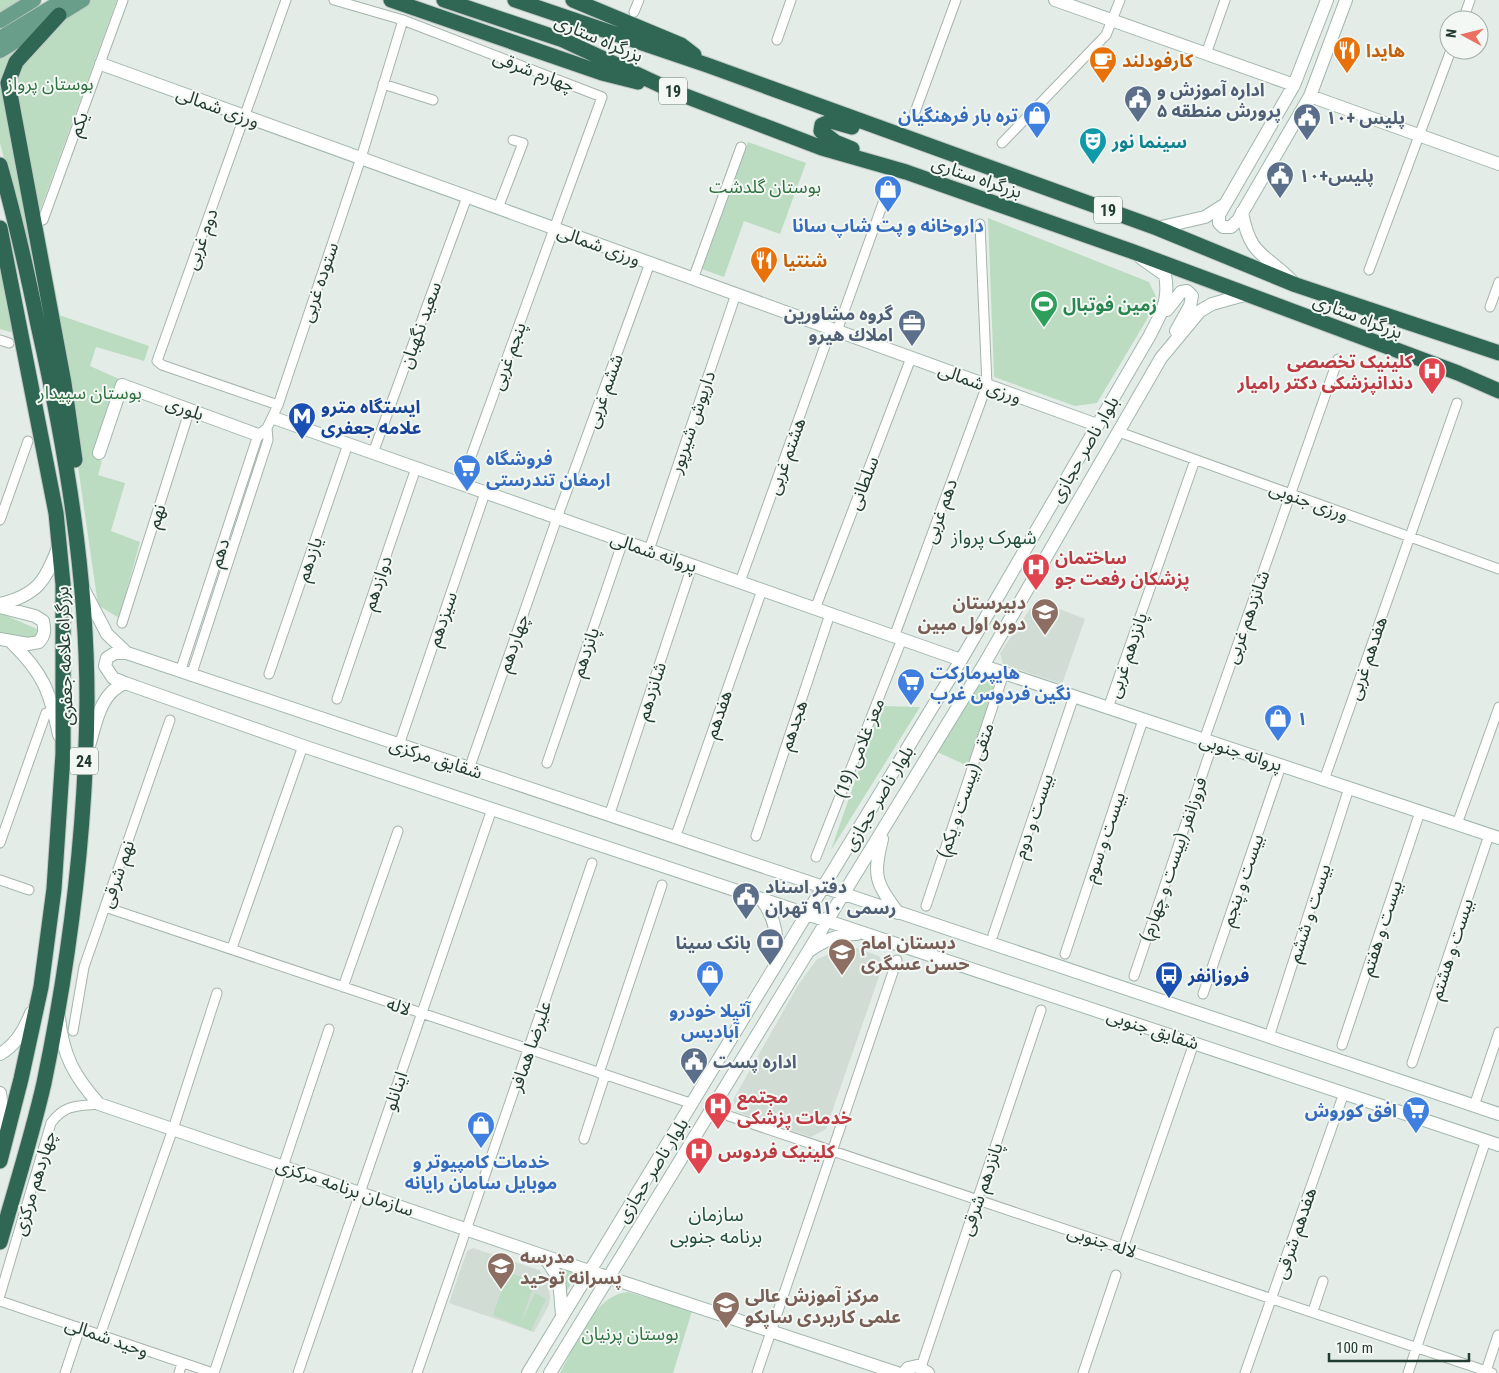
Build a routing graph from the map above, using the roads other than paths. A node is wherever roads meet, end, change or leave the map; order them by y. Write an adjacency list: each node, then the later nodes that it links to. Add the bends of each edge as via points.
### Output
1 (34, 0): 22 (main road)
2 (63, 0): 24 (main road)
3 (83, 0): 20 (main road)
4 (123, 0): 29 (street, یکم)
5 (286, 0): 37 (street, دوم غربی)
6 (334, 0): 21 (street, چهارم شرقی)
7 (391, 0): 33 (highway, via 602,73)
8 (444, 0): 33 (highway, بزرگراه ستاری / 19, via 563,40)
9 (515, 0): 30 (highway, بزرگراه ستاری / 19)
10 (573, 0): 30 (highway, via 681,45)
11 (639, 0): 19 (street)
12 (791, 0): 25 (street)
13 (956, 0): 36 (street)
14 (1054, 0): 23 (main road)
15 (1120, 0): 23 (street)
16 (1225, 0): 27 (street)
17 (1327, 0): 32 (main road)
18 (1346, 0): 34 (main road)
19 (634, 12)
20 (59, 15): 26 (main road); 91 (highway, via 16,62 8,83 64,384 77,474)
21 (403, 20): 31 (street, ستوده غربی); 55 (street, چهارم شرقی, via 602,97)
22 (0, 21)
23 (1113, 21): 27 (main road); 41 (street, via 1106,35)
24 (0, 38)
25 (776, 40)
26 (0, 51)
27 (1206, 54): 32 (main road)
28 (1447, 60): 38 (street)
29 (101, 64): 37 (main road, ورزی شمالی); 52 (street, یکم)
30 (707, 65): 40 (highway, بزرگراه ستاری / 19)
31 (383, 84): 35 (street); 43 (street, ستوده غربی)
32 (1294, 85): 49 (main road)
33 (675, 92): 46 (highway, بزرگراه ستاری / 19, via 822,148)
34 (1310, 96): 38 (main road); 51 (main road)
35 (433, 100)
36 (915, 112)
37 (246, 117): 43 (main road, ورزی شمالی); 77 (street, دوم غربی, via 158,361)
38 (1420, 135): 44 (main road); 59 (street)
39 (513, 140): 50 (street, via 523,143)
40 (916, 142): 46 (highway, via 881,138 841,122 831,121 822,125 821,131 835,142); 56 (highway, بزرگراه ستاری / 19)
41 (1002, 143)
42 (741, 147): 60 (street)
43 (361, 158): 47 (main road, ورزی شمالی); 77 (street, ستوده غربی)
44 (1499, 164)
45 (0, 165): 91 (highway, بزرگراه علامه جعفری / 24, via 52,386)
46 (906, 172): 57 (highway, بزرگراه ستاری / 19)
47 (466, 196): 50 (main road, ورزی شمالی); 85 (street, سعید نگهبان)
48 (884, 200): 66 (street, هشتم غربی)
49 (1226, 203): 51 (main road, via 1219,215 1220,226 1231,227); 56 (main road, via 1205,217)
50 (498, 208): 55 (main road, ورزی شمالی)
51 (1242, 212): 62 (main road, via 1251,244 1279,266)
52 (43, 220)
53 (980, 224): 74 (street)
54 (0, 228): 96 (highway, بزرگراه علامه جعفری / 24, via 44,441)
55 (554, 228): 58 (main road, ورزی شمالی); 88 (street, پنجم غربی)
56 (1157, 228): 62 (highway, بزرگراه ستاری / 19)
57 (1131, 251): 64 (highway, بزرگراه ستاری / 19); 67 (main road, بلوار ناصر حجازی, via 1165,275 1167,299)
58 (650, 263): 60 (main road, ورزی شمالی); 92 (street, ششم غربی)
59 (1369, 270)
60 (693, 279): 63 (main road, ورزی شمالی)
61 (1499, 282): 65 (street)
62 (1296, 285): 68 (highway, بزرگراه ستاری / 19)
63 (736, 294): 66 (main road, ورزی شمالی); 97 (street, داریوش شیرپور)
64 (1248, 294): 70 (main road, بلوار ناصر حجازی, via 1212,304 1200,311); 72 (highway, بزرگراه ستاری / 19)
65 (1490, 307)
66 (834, 330): 69 (main road, ورزی شمالی); 100 (street, هشتم غربی)
67 (1150, 335): 70 (main road, via 1181,292 1190,293 1190,306); 79 (main road, بلوار ناصر حجازی)
68 (1499, 353)
69 (910, 358): 74 (main road, ورزی شمالی); 104 (street, سلطانی)
70 (1161, 358): 81 (main road, بلوار ناصر حجازی)
71 (1338, 359): 90 (street, شانزدهم غربی)
72 (1458, 373): 73 (highway); 75 (highway, بزرگراه ستاری / 19)
73 (1499, 380)
74 (987, 385): 79 (main road, ورزی شمالی); 107 (street, دهم غربی)
75 (1499, 390)
76 (1457, 403): 94 (street)
77 (278, 405): 80 (street, ستوده غربی)
78 (190, 409): 80 (main road, بلوری); 84 (main road, بلوری, via 122,385); 106 (street, نهم)
79 (1098, 425): 110 (main road, بلوار ناصر حجازی)
80 (267, 431): 83 (main road, بلوری); 113 (street, دهم)
81 (1119, 432): 86 (street, ورزی جنوبی); 111 (main road, بلوار ناصر حجازی)
82 (28, 441): 93 (street)
83 (348, 444): 85 (main road, پروانه شمالی); 114 (street, یازدهم)
84 (99, 453)
85 (373, 453): 87 (main road, پروانه شمالی)
86 (1196, 460): 90 (street, ورزی جنوبی); 119 (street, پانزدهم غربی)
87 (416, 468): 88 (main road, پروانه شمالی); 117 (street, دوازدهم)
88 (461, 484): 89 (main road, پروانه شمالی)
89 (485, 493): 92 (main road, پروانه شمالی); 125 (street, سیزدهم)
90 (1291, 494): 94 (street, ورزی جنوبی); 123 (street, شانزدهم غربی)
91 (74, 511): 101 (highway, بزرگراه علامه جعفری / 24)
92 (557, 518): 95 (main road, پروانه شمالی); 130 (street, چهاردهم)
93 (0, 520)
94 (1410, 537): 99 (street, ورزی جنوبی); 131 (street, هفدهم غربی)
95 (623, 541): 97 (main road, پروانه شمالی); 127 (street, پانزدهم)
96 (60, 543): 103 (main road, via 38,587 26,596); 126 (highway, بزرگراه علامه جعفری / 24)
97 (649, 550): 98 (main road, پروانه شمالی)
98 (692, 566): 100 (main road, پروانه شمالی); 135 (street, شانزدهم)
99 (1499, 569)
100 (740, 582): 102 (main road, پروانه شمالی)
101 (82, 584): 109 (main road, شقایق مرکزی, via 107,634); 128 (highway, بزرگراه علامه جعفری / 24, via 87,701)
102 (762, 590): 104 (main road, پروانه شمالی); 141 (street, هفدهم)
103 (0, 605): 108 (main road, via 43,621 44,637 39,642)
104 (815, 609): 105 (main road, پروانه شمالی)
105 (830, 614): 107 (main road, پروانه شمالی); 139 (street, هجدهم)
106 (122, 623)
107 (898, 638): 110 (main road, پروانه شمالی); 143 (street, معز غلامی (19))
108 (6, 640): 126 (main road, via 32,663 42,678 51,700)
109 (127, 653): 113 (main road, شقایق مرکزی); 115 (main road, via 115,653 107,658 105,666 113,678)
110 (961, 660): 147 (main road, بلوار ناصر حجازی)
111 (983, 666): 112 (main road, پروانه جنوبی); 137 (main road, بلوار ناصر حجازی)
112 (1004, 673): 116 (main road, پروانه جنوبی); 151 (street, متقی (بیست و یکم))
113 (185, 674): 125 (main road, شقایق مرکزی)
114 (270, 674)
115 (125, 684): 124 (main road, شقایق مرکزی); 128 (main road, via 110,692 104,700)
116 (1074, 696): 119 (main road, پروانه جنوبی); 157 (street, بیست و دوم)
117 (337, 698)
118 (1499, 707): 136 (street)
119 (1108, 708): 122 (main road, پروانه جنوبی)
120 (46, 713): 142 (street)
121 (170, 720): 152 (street, نهم شرقی)
122 (1144, 720): 123 (main road, پروانه جنوبی); 160 (street, بیست و سوم)
123 (1208, 741): 129 (main road, پروانه جنوبی); 163 (street, فروزانفر (بیست و چهارم))
124 (303, 746): 133 (main road, شقایق مرکزی); 158 (street)
125 (399, 746): 130 (main road, شقایق مرکزی)
126 (63, 754): 164 (highway, بزرگراه علامه جعفری / 24, via 54,889)
127 (547, 763)
128 (84, 765): 168 (highway, بزرگراه علامه جعفری / 24, via 74,900)
129 (1281, 766): 131 (main road, پروانه جنوبی); 167 (street, بیست و پنجم)
130 (469, 769): 135 (main road, شقایق مرکزی)
131 (1324, 780): 132 (main road, پروانه جنوبی)
132 (1349, 788): 134 (main road, پروانه جنوبی); 174 (street, بیست و ششم)
133 (492, 809): 150 (main road, شقایق مرکزی); 170 (street, اینانلو)
134 (1420, 812): 136 (main road, پروانه جنوبی); 176 (street, بیست و هفتم)
135 (609, 816): 141 (main road, شقایق مرکزی)
136 (1458, 824): 140 (main road, پروانه جنوبی)
137 (884, 829): 149 (main road, بلوار ناصر حجازی); 153 (main road, via 875,869 879,884)
138 (398, 831): 165 (street)
139 (756, 836)
140 (1494, 837): 179 (street, بیست و هشتم)
141 (675, 838): 147 (main road, شقایق مرکزی)
142 (0, 843)
143 (816, 857)
144 (592, 863): 177 (street, علیرضا همافر)
145 (0, 880): 148 (street)
146 (662, 885): 180 (street)
147 (824, 888): 149 (main road, شقایق جنوبی); 154 (main road, بلوار ناصر حجازی)
148 (29, 890)
149 (842, 894): 153 (main road, شقایق جنوبی); 155 (main road, بلوار ناصر حجازی)
150 (761, 899): 154 (main road, شقایق مرکزی); 162 (main road, via 775,926)
151 (926, 906)
152 (105, 907): 158 (street, لاله); 172 (street, نهم شرقی, via 84,967)
153 (898, 913): 174 (main road, شقایق جنوبی)
154 (807, 914): 155 (main road, شقایق جنوبی); 162 (main road, بلوار ناصر حجازی)
155 (826, 920): 156 (main road, شقایق جنوبی); 159 (main road, بلوار ناصر حجازی)
156 (869, 935): 159 (main road, via 837,936); 175 (main road, شقایق جنوبی)
157 (993, 935)
158 (232, 948): 165 (street, لاله)
159 (807, 952): 186 (main road, بلوار ناصر حجازی)
160 (1065, 954)
161 (897, 960): 192 (street)
162 (776, 966): 184 (main road, بلوار ناصر حجازی)
163 (1134, 976)
164 (41, 987): 178 (main road, via 26,1025 16,1041); 193 (highway, بزرگراه علامه جعفری / 24)
165 (343, 987): 170 (street, لاله)
166 (217, 993): 188 (street)
167 (1203, 994)
168 (58, 1002): 183 (main road, via 60,1029 69,1062 79,1082); 198 (highway, بزرگراه علامه جعفری / 24, via 44,1083)
169 (1042, 1010): 196 (street, پانزدهم شرقی)
170 (422, 1013): 177 (street, لاله); 195 (street, اینانلو)
171 (329, 1029): 194 (street)
172 (73, 1030)
173 (1499, 1032): 185 (street)
174 (1269, 1037): 185 (main road, شقایق جنوبی)
175 (1194, 1043): 182 (main road, شقایق جنوبی); 199 (street)
176 (1342, 1045)
177 (529, 1049): 180 (street, لاله); 197 (street, علیرضا همافر)
178 (0, 1054)
179 (1412, 1063)
180 (602, 1074): 184 (street, لاله); 189 (street)
181 (0, 1093): 193 (main road, via 4,1122)
182 (1344, 1093): 190 (main road, شقایق جنوبی); 206 (street, هفدهم شرقی)
183 (99, 1104): 188 (main road, سازمان برنامه مرکزی); 205 (street, چهاردهم مرکزی, via 68,1108 59,1112 51,1123)
184 (693, 1104): 201 (main road, بلوار ناصر حجازی)
185 (1474, 1106): 187 (main road, شقایق جنوبی)
186 (712, 1110): 192 (street, لاله جنوبی); 203 (main road, بلوار ناصر حجازی)
187 (1499, 1114)
188 (173, 1129): 194 (main road, سازمان برنامه مرکزی); 212 (street)
189 (584, 1139)
190 (1486, 1140): 191 (main road, شقایق جنوبی); 214 (street)
191 (1499, 1145)
192 (832, 1150): 196 (street, لاله جنوبی); 211 (street)
193 (0, 1160)
194 (284, 1167): 195 (main road, سازمان برنامه مرکزی); 220 (street)
195 (360, 1193): 197 (main road, سازمان برنامه مرکزی); 221 (street, اینانلو)
196 (978, 1199): 199 (street, لاله جنوبی); 216 (street, پانزدهم شرقی)
197 (467, 1228): 200 (main road, سازمان برنامه مرکزی); 222 (street, علیرضا همافر)
198 (0, 1242)
199 (1123, 1248): 206 (street, لاله جنوبی)
200 (544, 1256): 201 (main road, سازمان برنامه مرکزی); 209 (main road, via 559,1279)
201 (590, 1270): 203 (main road, سازمان برنامه مرکزی); 209 (main road, بلوار ناصر حجازی)
202 (1116, 1275): 228 (street)
203 (609, 1276): 211 (main road); 224 (main road, بلوار ناصر حجازی)
204 (1322, 1281): 208 (street)
205 (0, 1295)
206 (1272, 1297): 208 (street, لاله جنوبی); 229 (street, هفدهم شرقی)
207 (0, 1301): 210 (street, وحید شمالی)
208 (1313, 1311): 214 (street, لاله جنوبی)
209 (562, 1315): 223 (main road, بلوار ناصر حجازی)
210 (80, 1328): 212 (street, وحید شمالی); 218 (street)
211 (771, 1331): 225 (street); 226 (main road)
212 (100, 1335): 215 (street, وحید شمالی)
213 (1498, 1335): 217 (street)
214 (1417, 1346): 217 (street, لاله جنوبی); 230 (street)
215 (182, 1363): 219 (street); 220 (street, وحید شمالی)
216 (924, 1370): 227 (main road, via 913,1366)
217 (1489, 1372)
218 (65, 1373)
219 (179, 1373)
220 (214, 1373)
221 (298, 1373)
222 (417, 1373)
223 (528, 1373)
224 (550, 1373)
225 (757, 1373)
226 (897, 1373)
227 (904, 1373)
228 (1083, 1373)
229 (1245, 1373)
230 (1408, 1373)

